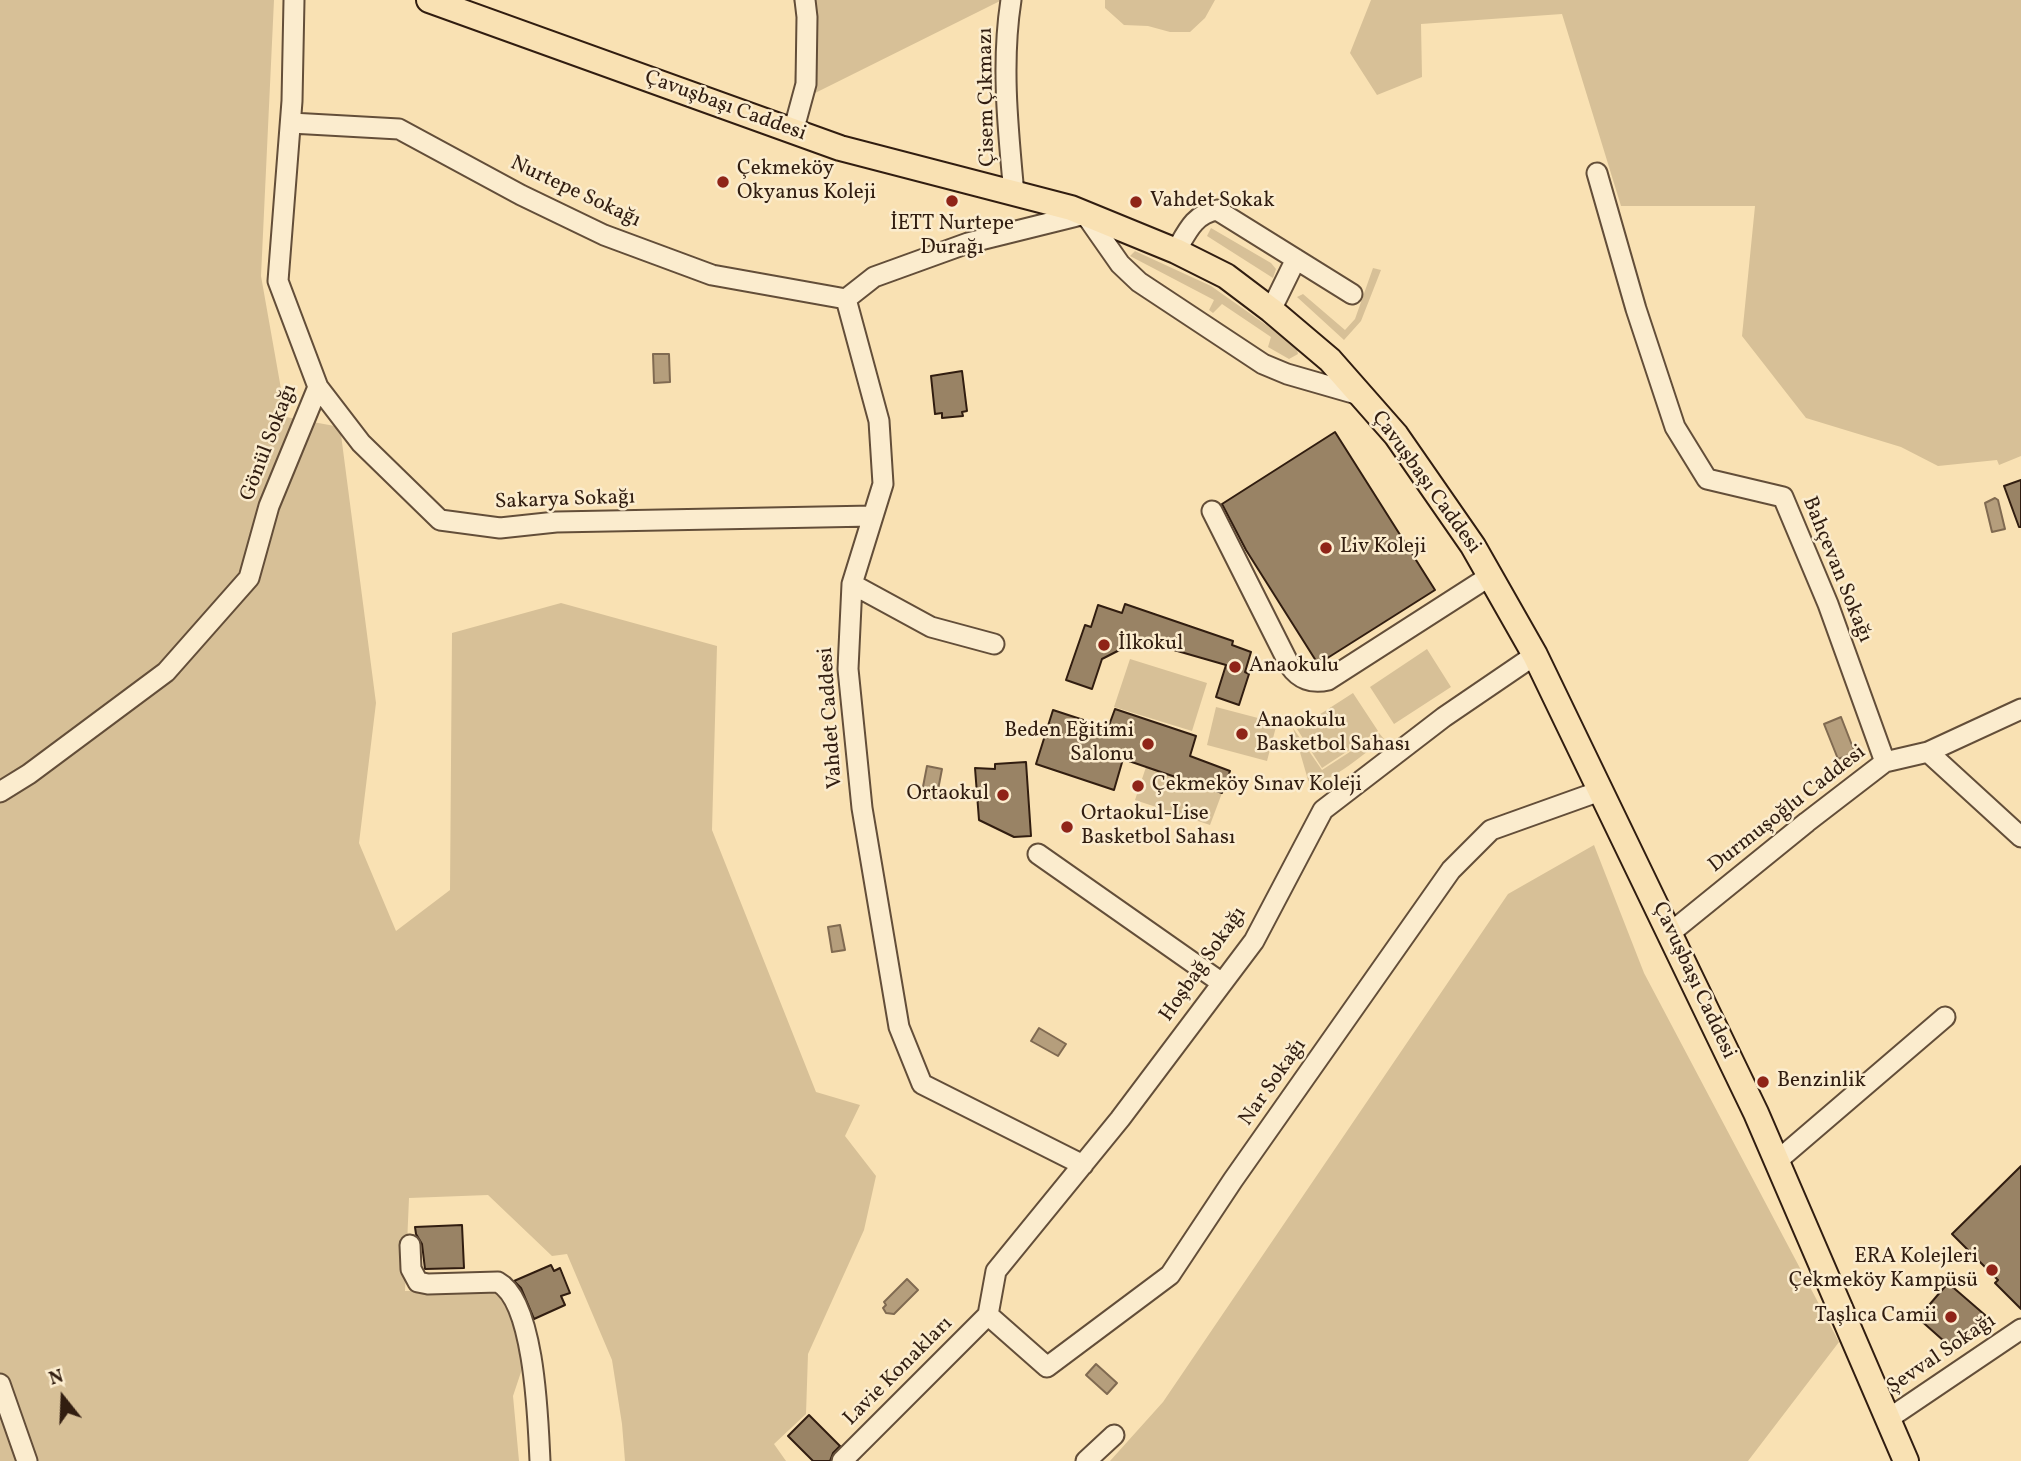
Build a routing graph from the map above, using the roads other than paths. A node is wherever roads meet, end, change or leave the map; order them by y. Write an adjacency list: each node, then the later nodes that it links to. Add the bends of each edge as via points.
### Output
1 (294, 0): 5 (street, Gönül Sokağı)
2 (429, 0): 6 (main road, Çavuşbaşı Caddesi)
3 (805, 0): 6 (street, via 806,84)
4 (1011, 0): 8 (street, Çisem Çıkmazı, via 1006,30 1007,111)
5 (290, 123): 13 (street, Nurtepe Sokağı, via 399,129 604,235 712,275); 15 (street, Gönül Sokağı, via 278,281)
6 (793, 132): 8 (main road, Çavuşbaşı Caddesi)
7 (1597, 173): 25 (street, Bahçevan Sokağı, via 1675,427 1707,479 1783,497 1828,604)
8 (1014, 194): 9 (main road, Çavuşbaşı Caddesi)
9 (1084, 214): 10 (main road, Çavuşbaşı Caddesi); 13 (street, via 968,243 874,277); 16 (street, via 1139,282 1263,364)
10 (1176, 251): 11 (street, via 1195,219 1217,210); 14 (main road, Çavuşbaşı Caddesi, via 1226,276)
11 (1296, 259): 12 (street); 14 (street)
12 (1352, 294)
13 (846, 299): 18 (street, Vahdet Caddesi, via 879,421 883,484)
14 (1271, 310): 16 (main road, Çavuşbaşı Caddesi, via 1330,360)
15 (318, 387): 18 (street, Sakarya Sokağı, via 361,443 440,520 500,528 556,522); 27 (street, Gönül Sokağı, via 269,506 249,578 166,672)
16 (1360, 395): 19 (main road, Çavuşbaşı Caddesi, via 1396,435)
17 (1212, 510): 19 (street, via 1290,666 1308,680 1328,680)
18 (873, 516): 20 (street, Vahdet Caddesi)
19 (1490, 576): 22 (main road, Çavuşbaşı Caddesi)
20 (852, 584): 21 (street, via 931,627); 34 (street, Vahdet Caddesi, via 848,669 862,808 899,1027 922,1084)
21 (994, 644)
22 (1535, 655): 26 (main road, Çavuşbaşı Caddesi); 31 (street, Hoşbağ Sokağı, via 1322,810 1254,941)
23 (2021, 709): 24 (street, Durmuşoğlu Caddesi)
24 (1928, 752): 25 (street, Durmuşoğlu Caddesi); 28 (street)
25 (1885, 762): 30 (street, Durmuşoğlu Caddesi)
26 (1600, 791): 30 (main road, Çavuşbaşı Caddesi); 36 (street, Nar Sokağı, via 1491,830 1451,870 1170,1275 1047,1367)
27 (0, 792)
28 (2021, 837)
29 (1038, 854): 31 (street)
30 (1670, 933): 33 (main road, Çavuşbaşı Caddesi)
31 (1222, 983): 34 (street, Hoşbağ Sokağı)
32 (1945, 1017): 33 (street)
33 (1777, 1161): 39 (main road, Çavuşbaşı Caddesi)
34 (1083, 1165): 36 (street, Hoşbağ Sokağı, via 996,1271)
35 (410, 1245): 42 (street, via 411,1269 418,1282 498,1282 514,1298 533,1356)
36 (988, 1315): 43 (street, Lavie Konakları)
37 (2021, 1329): 39 (street, Şevval Sokağı)
38 (0, 1384): 41 (street)
39 (1888, 1419): 45 (main road, Çavuşbaşı Caddesi)
40 (1114, 1435): 44 (street)
41 (27, 1461)
42 (540, 1461)
43 (842, 1461)
44 (1086, 1461)
45 (1906, 1461)

